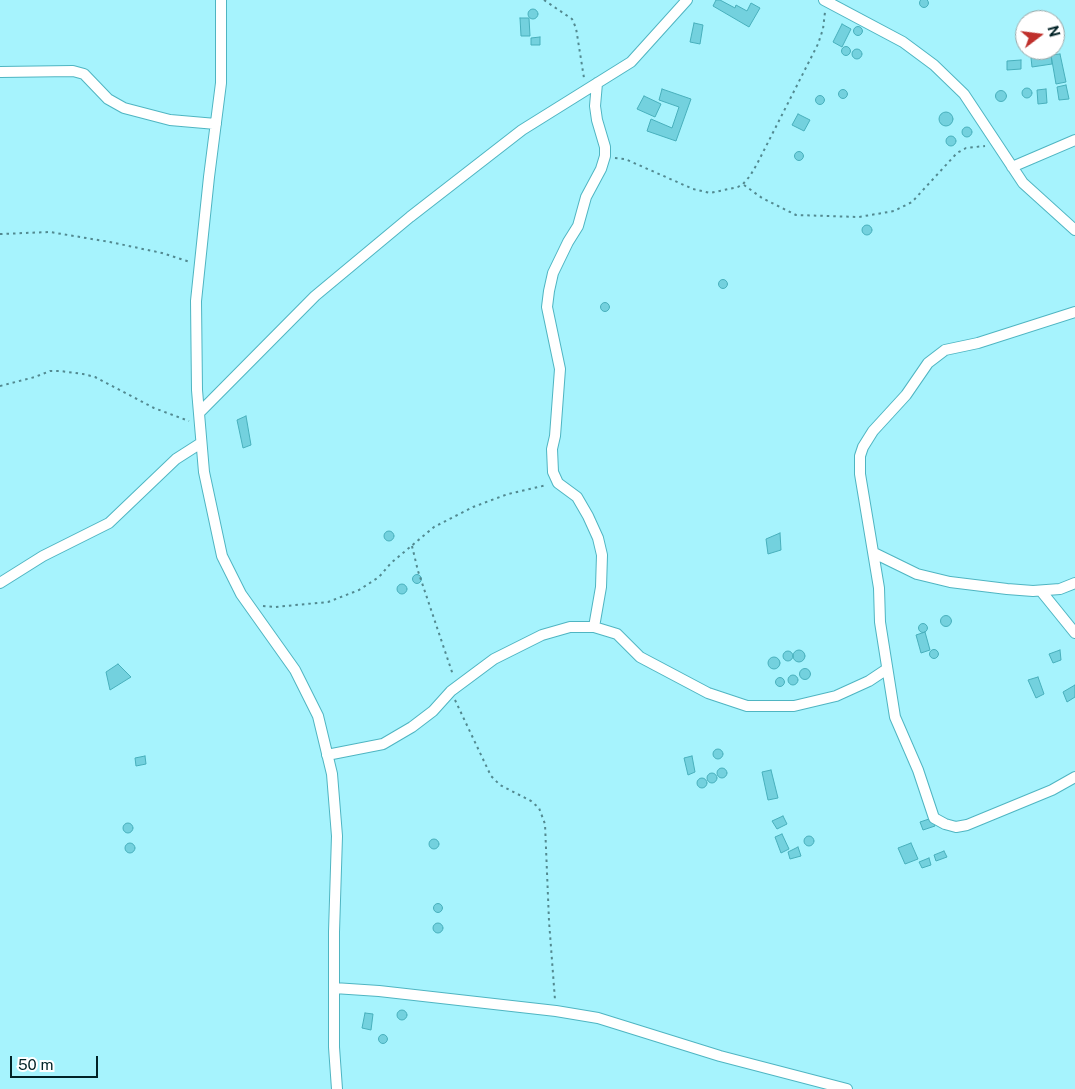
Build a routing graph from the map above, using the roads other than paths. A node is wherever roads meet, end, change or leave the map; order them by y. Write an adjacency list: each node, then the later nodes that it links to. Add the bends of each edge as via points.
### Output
1 (221, 0): 6 (street, via 221,83)
2 (687, 0): 5 (street, via 631,62)
3 (825, 1): 8 (street, via 903,42 934,65 964,94)
4 (0, 72): 6 (street, via 84,74 108,99 124,108 170,120)
5 (597, 83): 11 (street, via 522,130 357,260 315,296); 17 (street, via 595,106 605,156 586,197 578,226 553,273 547,307 560,369 553,472 558,483 576,497 588,516 602,555 601,587)
6 (216, 124): 11 (street, via 196,301)
7 (1075, 140): 8 (street)
8 (1012, 167): 9 (street, via 1023,183)
9 (1075, 230)
10 (1075, 312): 13 (street, via 978,343 945,350 928,363 906,395 874,431 860,456 860,474)
11 (199, 413): 12 (street)
12 (201, 442): 14 (street, via 176,459 109,523 43,556); 20 (street, via 222,556 248,605 295,670 318,716)
13 (874, 552): 16 (street, via 917,574 933,578 1007,589); 19 (street)
14 (0, 583)
15 (1075, 583): 16 (street, via 1060,589)
16 (1041, 590): 18 (street)
17 (594, 627): 19 (street, via 617,634 640,657 708,693 747,706 794,706 836,696); 20 (street, via 570,627 542,635 494,659 454,689 433,711 383,744)
18 (1075, 633)
19 (887, 669): 21 (street, via 895,717 934,818 956,827 967,825 1052,790)
20 (328, 755): 22 (street, via 336,836)
21 (1075, 777)
22 (334, 988): 23 (street); 24 (street, via 598,1018 720,1056)
23 (337, 1089)
24 (847, 1089)

